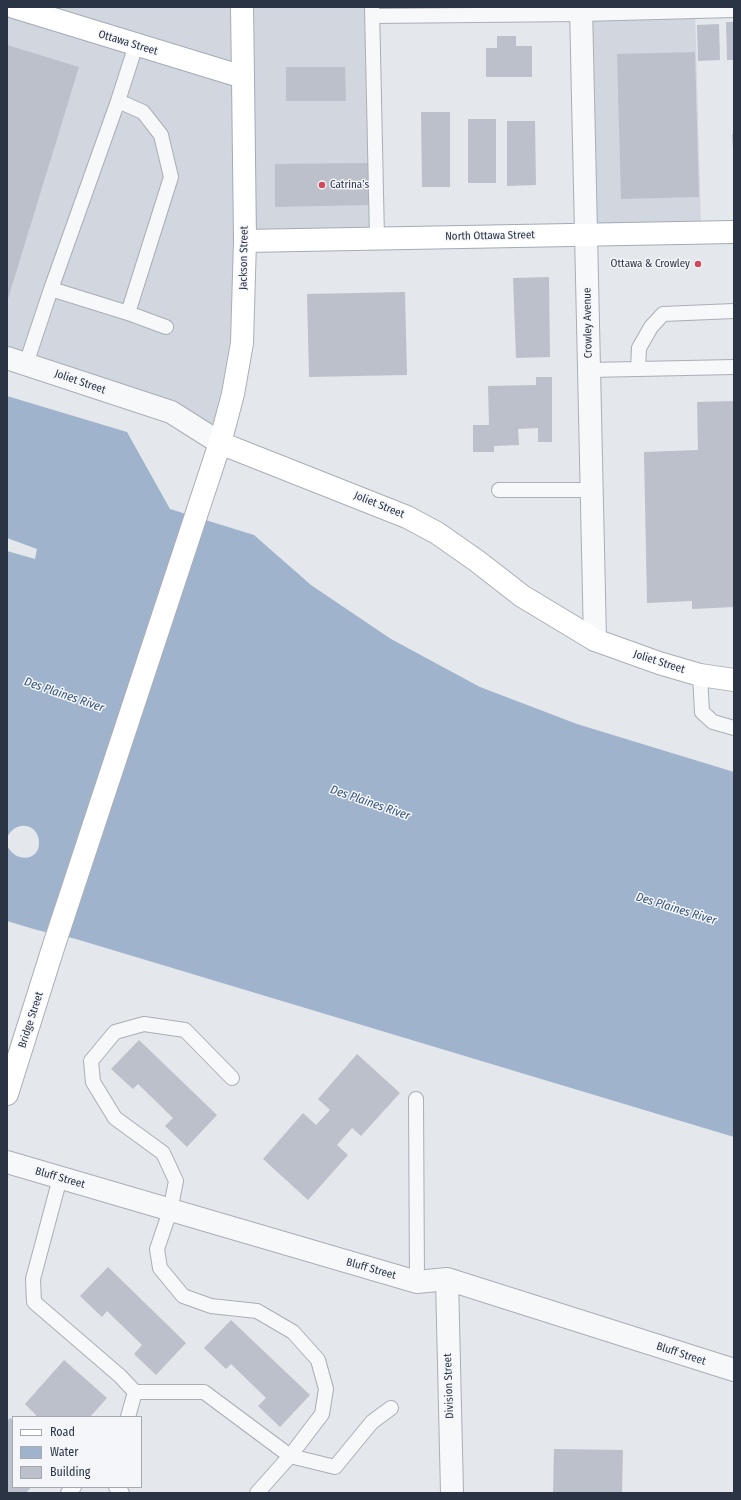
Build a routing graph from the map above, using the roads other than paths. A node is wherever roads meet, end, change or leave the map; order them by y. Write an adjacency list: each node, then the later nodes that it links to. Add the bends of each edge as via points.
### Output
1 (14, 7): 7 (street, Ottawa Street)
2 (242, 7): 8 (street, Jackson Street)
3 (716, 9): 4 (lane); 5 (lane)
4 (734, 10)
5 (581, 11): 6 (lane); 11 (street, Crowley Avenue)
6 (372, 12): 12 (lane)
7 (136, 45): 8 (street, Ottawa Street); 9 (lane)
8 (243, 77): 13 (street, Jackson Street)
9 (118, 101): 14 (lane); 16 (lane, via 143,112 161,135 171,177)
10 (734, 232): 11 (street, North Ottawa Street)
11 (587, 235): 12 (street, North Ottawa Street); 21 (street, Crowley Avenue)
12 (377, 238): 13 (street, North Ottawa Street)
13 (245, 240): 22 (street, Jackson Street, via 242,344 233,394)
14 (51, 289): 16 (lane); 18 (lane)
15 (734, 310): 20 (lane, via 663,314 651,327 639,348)
16 (128, 313): 17 (lane)
17 (166, 327)
18 (17, 361): 22 (street, Joliet Street, via 171,412)
19 (734, 367): 20 (lane)
20 (638, 369): 21 (lane)
21 (589, 370): 24 (street, Crowley Avenue)
22 (220, 443): 25 (street, Jackson Street); 26 (street, Joliet Street, via 407,517 437,533 522,596)
23 (499, 490): 24 (lane)
24 (591, 490): 26 (street, Crowley Avenue)
25 (200, 503): 31 (street, Bridge Street)
26 (595, 640): 27 (street, Joliet Street)
27 (700, 675): 28 (street, Joliet Street); 29 (lane, via 702,712 713,722)
28 (734, 680)
29 (734, 728)
30 (232, 1078): 35 (lane, via 185,1030 144,1024 115,1032 91,1061 93,1082 115,1118 163,1153 176,1181)
31 (7, 1094)
32 (416, 1100): 37 (lane)
33 (7, 1162): 34 (street, Bluff Street)
34 (60, 1178): 35 (street, Bluff Street); 39 (lane, via 33,1279 34,1302)
35 (170, 1211): 37 (street, Bluff Street); 42 (lane, via 157,1249 160,1268 183,1296 211,1306 257,1312 293,1332 318,1360 326,1389 322,1414)
36 (447, 1279): 37 (street, Bluff Street); 38 (street, Bluff Street); 44 (street, Division Street)
37 (417, 1282)
38 (734, 1370)
39 (135, 1392): 41 (lane); 42 (lane, via 204,1392)
40 (391, 1408): 42 (lane, via 372,1422 335,1467)
41 (128, 1416)
42 (290, 1456): 43 (lane)
43 (257, 1493)
44 (452, 1493)

